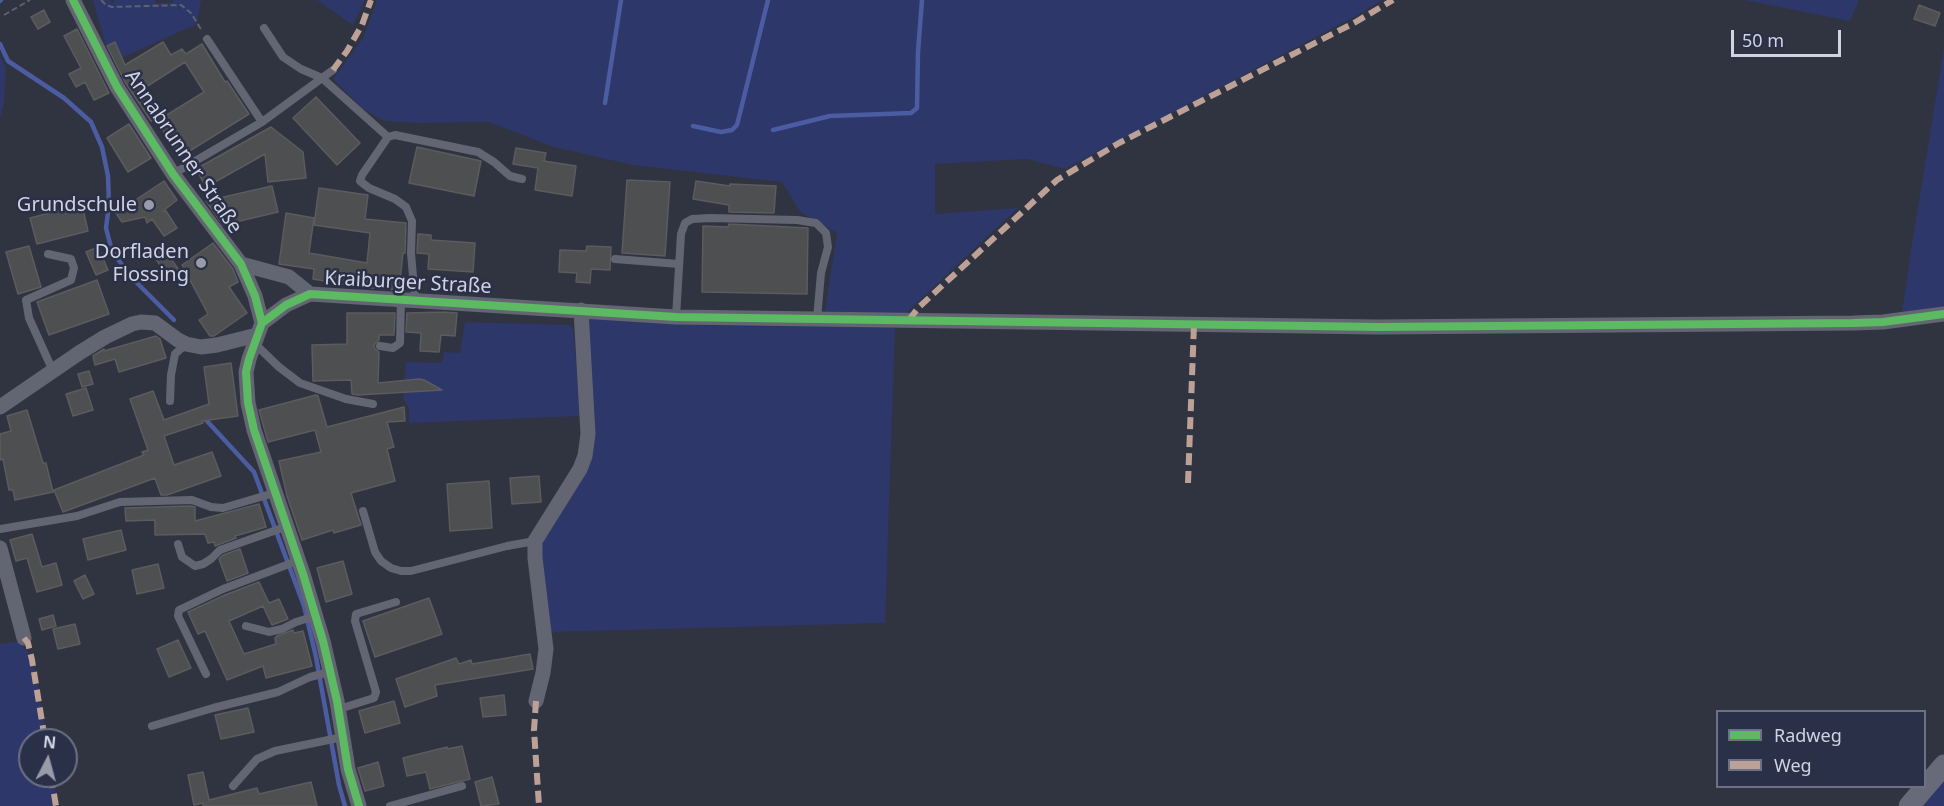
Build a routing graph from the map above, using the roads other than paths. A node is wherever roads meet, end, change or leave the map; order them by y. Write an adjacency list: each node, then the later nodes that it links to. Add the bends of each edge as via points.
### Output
1 (73, 0): 8 (street, Annabrunner Straße, via 117,87)
2 (264, 28): 5 (lane, via 283,57)
3 (207, 39): 6 (lane)
4 (333, 70): 5 (lane)
5 (322, 78): 6 (lane); 7 (lane)
6 (262, 122): 8 (lane)
7 (388, 137): 9 (lane, via 478,152 510,176); 15 (lane, via 360,181 406,207 412,221)
8 (173, 174): 12 (street, Annabrunner Straße)
9 (522, 179)
10 (48, 254): 23 (lane, via 71,259 74,268 71,280 26,300 29,318)
11 (615, 259): 13 (lane)
12 (241, 264): 14 (street, via 289,277); 20 (street, Annabrunner Straße, via 255,296)
13 (679, 264): 18 (lane); 19 (lane, via 681,234 685,223 692,219 816,223 826,233 828,247)
14 (310, 294): 15 (street, Kraiburger Straße); 20 (street, Kraiburger Straße, via 286,305)
15 (408, 300): 16 (street, Kraiburger Straße); 22 (lane, via 400,343 393,348)
16 (581, 310): 18 (street, Kraiburger Straße); 31 (street, via 588,420 585,456)
17 (1944, 314): 19 (street, Kraiburger Straße, via 1853,323 1377,327)
18 (676, 317): 19 (street, Kraiburger Straße)
19 (817, 319)
20 (258, 334): 21 (street, via 209,346); 25 (lane, via 279,367 300,383); 27 (street, via 246,372 248,403)
21 (186, 344): 23 (street, via 159,324 141,322 105,337); 24 (lane, via 175,354)
22 (380, 346)
23 (53, 371): 26 (street)
24 (170, 401)
25 (373, 404)
26 (0, 407)
27 (272, 493): 29 (street); 30 (lane, via 223,508 192,500 120,502 77,516)
28 (363, 511): 31 (lane, via 375,552 381,561 401,571)
29 (284, 527): 32 (lane, via 220,550 195,566 182,557); 34 (street)
30 (0, 529)
31 (535, 541): 42 (street, via 546,649)
32 (178, 544)
33 (0, 548): 35 (street)
34 (296, 562): 37 (street); 41 (lane, via 179,610 178,616)
35 (4, 580): 39 (street)
36 (396, 602): 43 (lane, via 356,614 376,692 374,698)
37 (314, 617): 38 (lane, via 269,632); 40 (street)
38 (246, 626)
39 (24, 638)
40 (329, 673): 43 (street); 44 (lane, via 278,692)
41 (206, 675)
42 (536, 701)
43 (339, 709): 45 (street)
44 (152, 726)
45 (341, 737): 47 (lane, via 275,751 257,759); 51 (street)
46 (1944, 765): 49 (main road)
47 (233, 786)
48 (462, 786): 52 (lane)
49 (1926, 786)
50 (1924, 788): 53 (main road)
51 (359, 806)
52 (390, 806)
53 (1909, 806)

